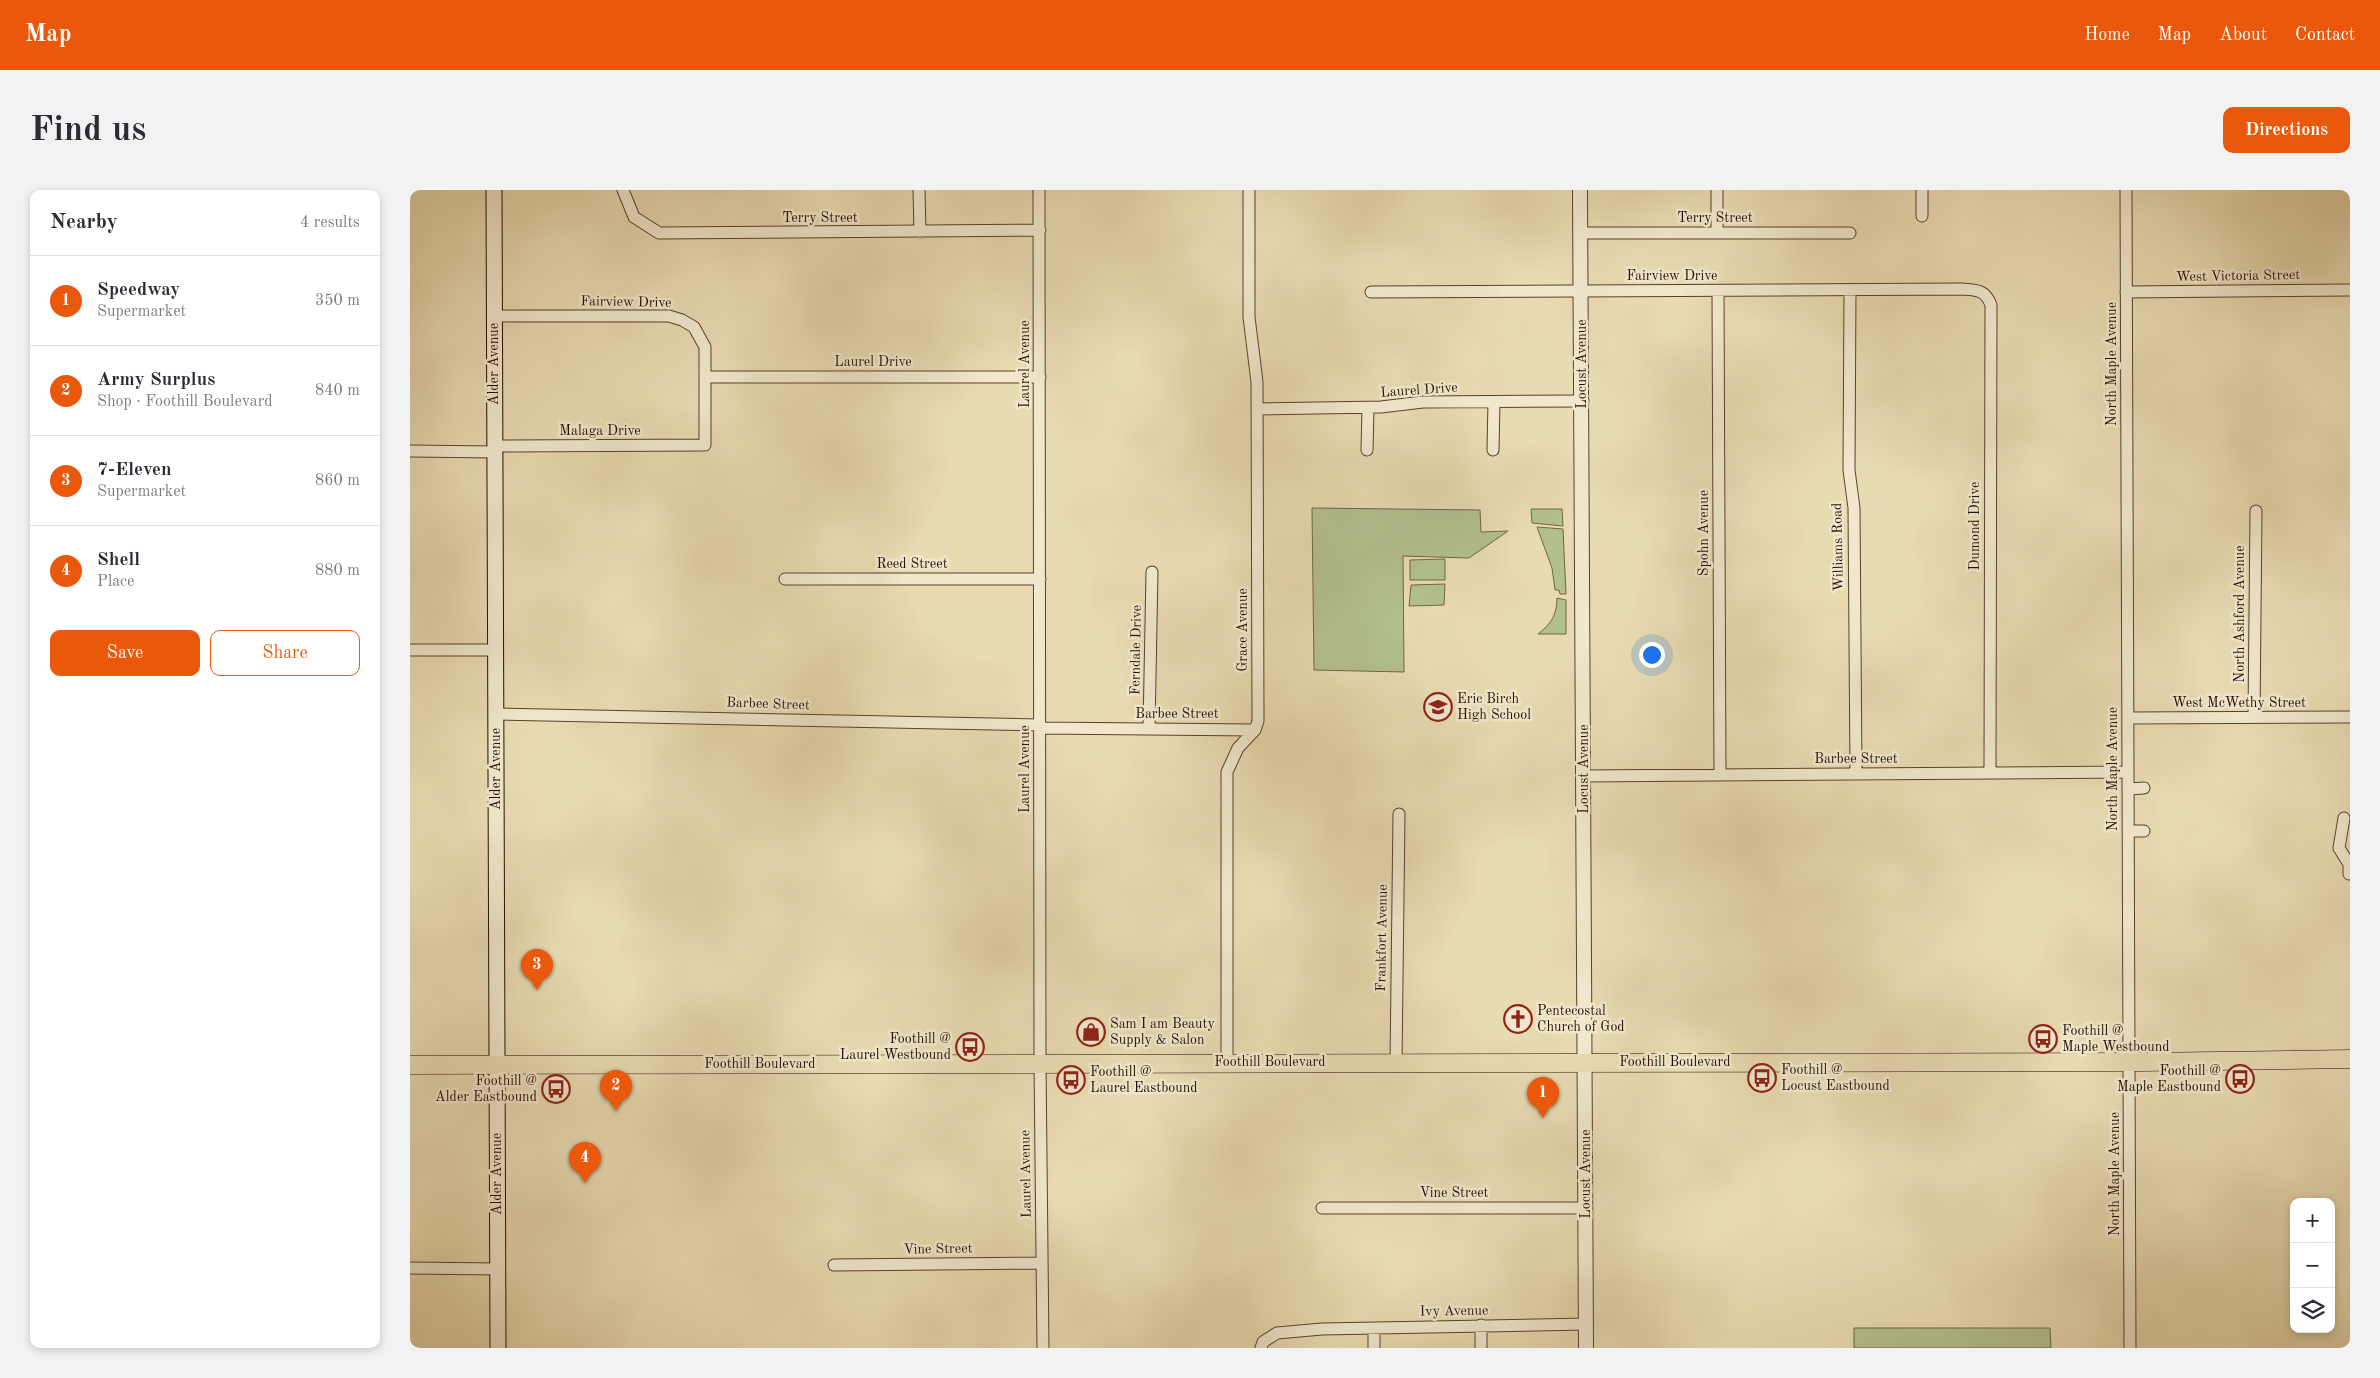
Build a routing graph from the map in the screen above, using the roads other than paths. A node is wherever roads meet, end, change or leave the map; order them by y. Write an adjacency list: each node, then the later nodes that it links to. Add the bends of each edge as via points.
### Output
1 (494, 190): 23 (main road, Alder Avenue)
2 (623, 190): 12 (street, Terry Street, via 634,217 659,233)
3 (919, 190): 12 (street)
4 (1039, 190): 11 (street, Laurel Avenue)
5 (1249, 190): 29 (street, Grace Avenue, via 1249,317 1256,367)
6 (1580, 190): 13 (street, Locust Avenue)
7 (1717, 190): 14 (street)
8 (1922, 190): 10 (street)
9 (2126, 190): 22 (street, North Maple Avenue)
10 (1922, 216)
11 (1040, 230): 12 (street, Terry Street); 25 (street, Laurel Avenue)
12 (920, 232)
13 (1581, 233): 14 (street, Terry Street); 20 (street, Locust Avenue)
14 (1717, 233): 15 (street, Terry Street)
15 (1850, 233)
16 (1973, 289): 17 (street, Fairview Drive); 49 (street, Dumond Drive, via 1985,294 1991,304)
17 (1850, 290): 21 (street, Fairview Drive); 50 (street, Williams Road, via 1849,470 1854,508)
18 (2350, 290): 22 (street, West Victoria Street)
19 (1371, 292): 20 (street, Fairview Drive)
20 (1582, 292): 21 (street, Fairview Drive); 26 (street, Locust Avenue)
21 (1718, 292): 51 (street, Spohn Avenue)
22 (2126, 292): 44 (street, North Maple Avenue)
23 (494, 316): 24 (street, Fairview Drive, via 669,316 694,327 705,347); 31 (main road, Alder Avenue)
24 (706, 377): 25 (street, Laurel Drive); 30 (street, Fairview Drive)
25 (1040, 377): 38 (street, Laurel Avenue)
26 (1583, 401): 27 (street, Laurel Drive); 52 (street, Locust Avenue)
27 (1494, 402): 28 (street, Laurel Drive, via 1423,402); 33 (street)
28 (1368, 408): 29 (street, Laurel Drive); 32 (street)
29 (1257, 409): 47 (street, Grace Avenue, via 1258,721)
30 (705, 445): 31 (street, Malaga Drive)
31 (494, 449): 34 (street, Malaga Drive); 40 (main road, Alder Avenue)
32 (1367, 450)
33 (1493, 450)
34 (410, 451)
35 (2256, 511): 42 (street, North Ashford Avenue)
36 (1152, 572): 46 (street, Ferndale Drive)
37 (785, 579): 38 (street, Reed Street)
38 (1040, 579): 45 (street, Laurel Avenue)
39 (410, 650): 40 (street)
40 (495, 650): 41 (main road, Alder Avenue)
41 (496, 714): 45 (street, Barbee Street); 68 (main road, Alder Avenue)
42 (2254, 717): 43 (street, West McWethy Street); 44 (street, West McWethy Street)
43 (2350, 717)
44 (2128, 718): 48 (street, North Maple Avenue)
45 (1040, 726): 46 (street, Barbee Street); 62 (street, Laurel Avenue)
46 (1149, 730): 47 (street, Barbee Street)
47 (1255, 730): 63 (street, via 1238,748 1227,772)
48 (2128, 772): 49 (street, Barbee Street); 54 (street, North Maple Avenue)
49 (1990, 773): 50 (street, Barbee Street)
50 (1856, 774): 51 (street, Barbee Street)
51 (1720, 775): 52 (street, Barbee Street)
52 (1584, 776): 65 (street, Locust Avenue)
53 (2144, 788): 54 (street)
54 (2129, 789): 57 (street, North Maple Avenue)
55 (1399, 814): 64 (street, Frankfort Avenue)
56 (2344, 818): 59 (street)
57 (2128, 831): 58 (street); 66 (street, North Maple Avenue)
58 (2144, 831)
59 (2345, 848): 60 (street)
60 (2349, 874)
61 (2350, 1059): 66 (main road, Foothill Boulevard)
62 (1040, 1062): 63 (main road, Foothill Boulevard); 68 (main road, Foothill Boulevard); 71 (street, Laurel Avenue)
63 (1228, 1062): 64 (main road, Foothill Boulevard)
64 (1396, 1062): 65 (main road, Foothill Boulevard)
65 (1585, 1062): 66 (main road, Foothill Boulevard); 70 (street, Locust Avenue)
66 (2130, 1062): 84 (street, North Maple Avenue)
67 (410, 1065): 68 (main road, Foothill Boulevard)
68 (497, 1065): 74 (main road, Alder Avenue)
69 (1322, 1208): 70 (street, Vine Street)
70 (1586, 1208): 75 (street, Locust Avenue)
71 (1042, 1263): 72 (street, Vine Street); 79 (street, Laurel Avenue)
72 (834, 1265)
73 (410, 1268): 74 (street)
74 (498, 1269): 78 (main road, Alder Avenue)
75 (1586, 1324): 76 (street, Ivy Avenue); 83 (street, Locust Avenue)
76 (1481, 1325): 77 (street, Ivy Avenue); 82 (street)
77 (1374, 1328): 80 (street, Ivy Avenue, via 1322,1328 1277,1333); 81 (street)
78 (498, 1348)
79 (1043, 1348)
80 (1261, 1348)
81 (1374, 1348)
82 (1481, 1348)
83 (1586, 1348)
84 (2130, 1348)

